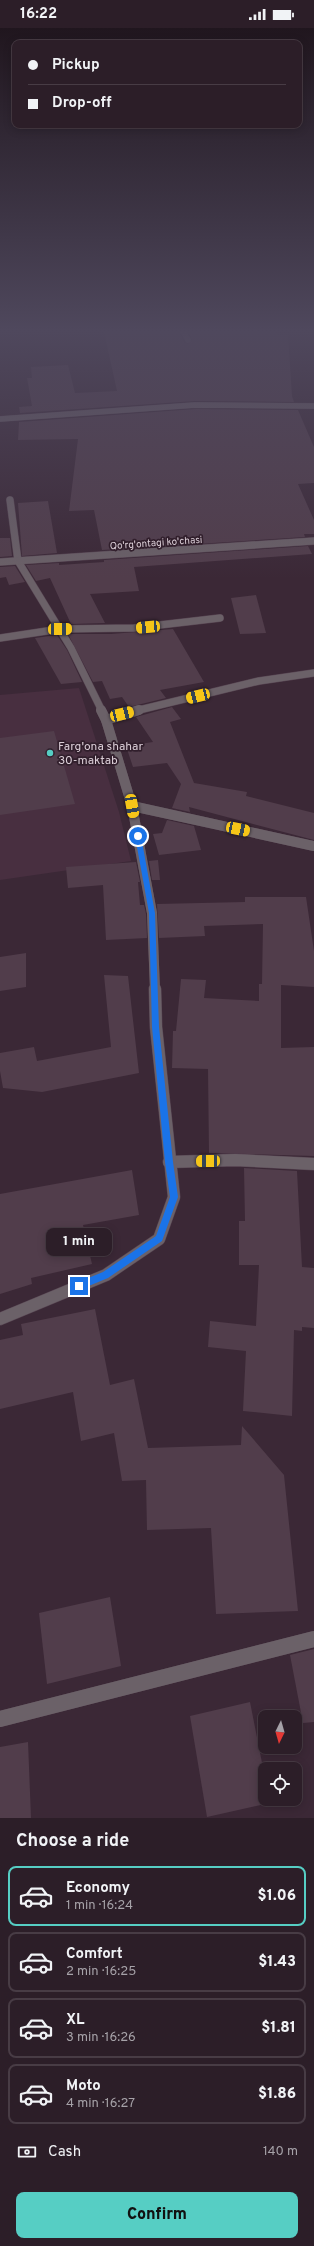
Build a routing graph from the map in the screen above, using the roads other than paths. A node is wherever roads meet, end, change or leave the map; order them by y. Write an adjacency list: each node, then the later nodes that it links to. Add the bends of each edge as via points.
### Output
1 (90, 413): 2 (street)
2 (0, 419)
3 (10, 500): 5 (street)
4 (314, 541): 5 (street, Qo'rg'ontagi ko'chasi)
5 (18, 561): 6 (street, Qo'rg'ontagi ko'chasi); 8 (street)
6 (0, 562)
7 (220, 618): 8 (street, via 134,628)
8 (60, 629): 9 (street); 11 (street)
9 (0, 638)
10 (314, 673): 11 (street, via 259,681)
11 (106, 720): 12 (street)
12 (132, 806): 13 (street); 14 (street, via 152,913 156,1027)
13 (314, 846)
14 (169, 1162): 15 (street, via 235,1160); 16 (street, via 174,1197 159,1239 106,1275)
15 (314, 1164)
16 (0, 1319)
17 (314, 1639): 18 (street)
18 (0, 1719)

